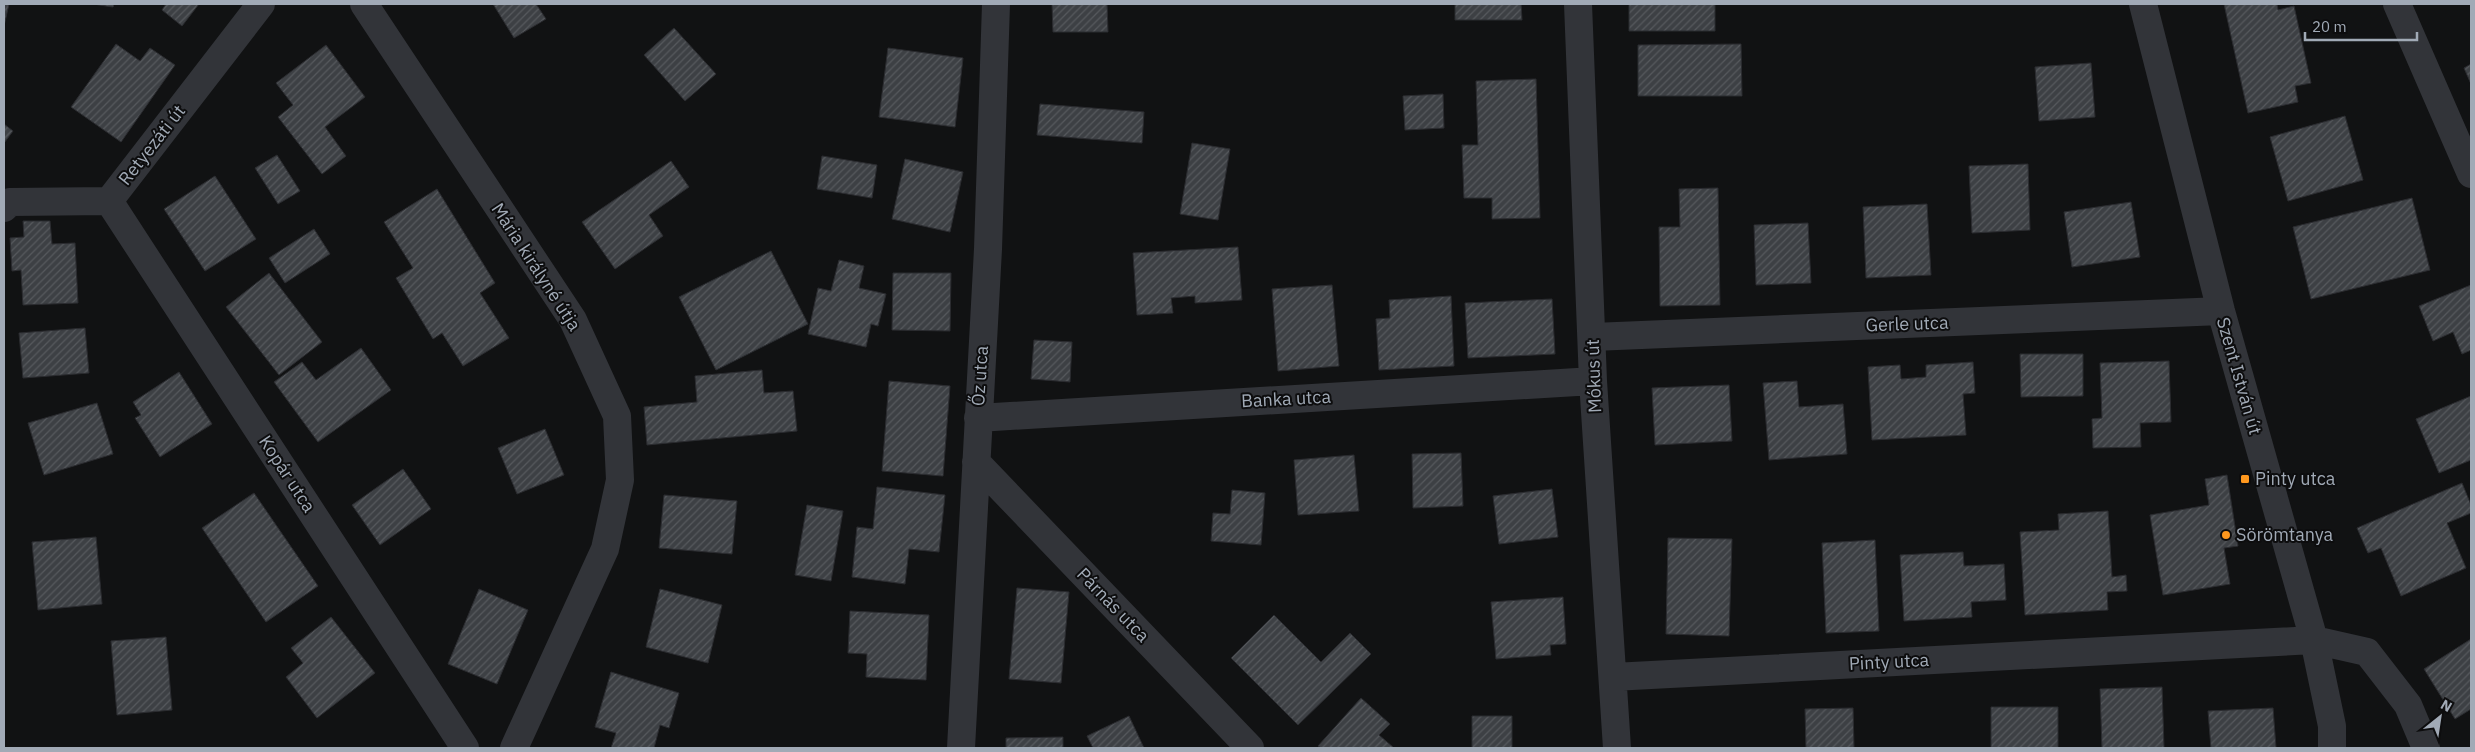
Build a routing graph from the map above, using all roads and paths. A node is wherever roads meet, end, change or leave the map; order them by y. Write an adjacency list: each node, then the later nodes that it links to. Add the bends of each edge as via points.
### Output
1 (261, 4): 8 (street, Retyezáti út)
2 (364, 4): 18 (street, Mária királyné útja, via 573,320 617,416 620,480 605,549)
3 (996, 4): 13 (street, Őz utca, via 988,249)
4 (1578, 4): 11 (street, Mókus út)
5 (2143, 4): 10 (street, Szent István út)
6 (2397, 4): 7 (street)
7 (2471, 174)
8 (109, 201): 9 (street, Retyezáti út, via 10,202); 17 (street, Kopár utca)
9 (4, 208)
10 (2221, 311): 11 (street, Gerle utca); 15 (street, Szent István út)
11 (1593, 337): 12 (street, Mókus út)
12 (1594, 381): 13 (street, Banka utca); 16 (street, Mókus út)
13 (978, 418): 14 (street, Őz utca)
14 (976, 462): 19 (street, Őz utca); 20 (street, Párnás utca)
15 (2314, 640): 16 (street, Pinty utca); 22 (street, Szent István út, via 2332,726); 23 (street, Pinty utca, via 2367,652 2408,705)
16 (1613, 677): 21 (street, Mókus út)
17 (465, 748)
18 (514, 748)
19 (961, 748)
20 (1250, 748)
21 (1617, 748)
22 (2332, 748)
23 (2426, 748)

